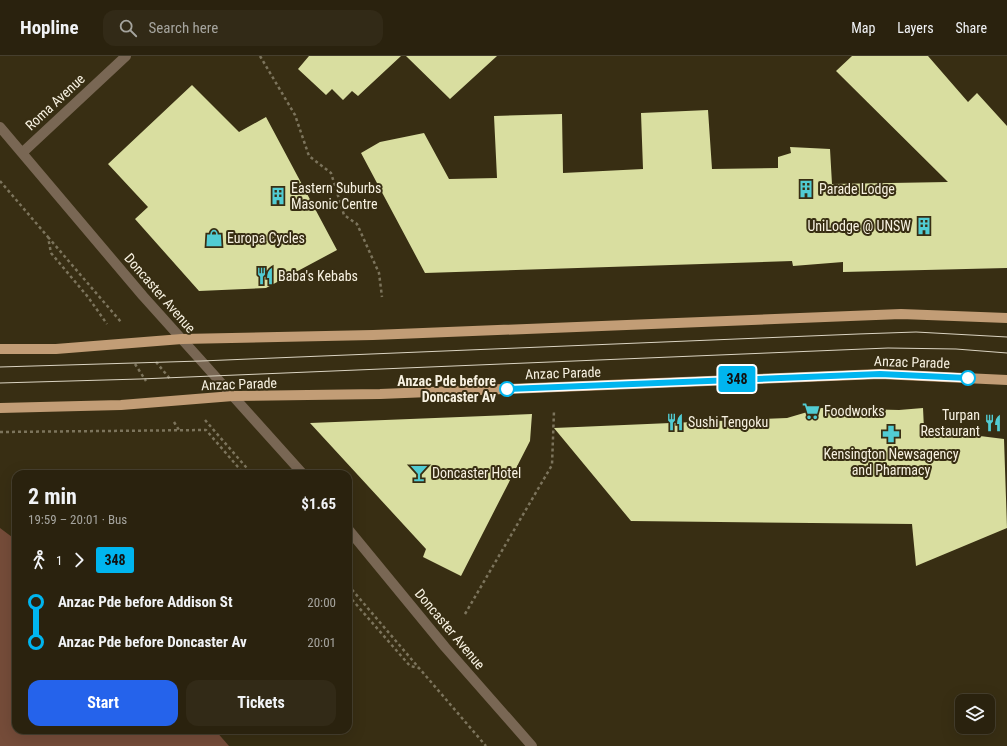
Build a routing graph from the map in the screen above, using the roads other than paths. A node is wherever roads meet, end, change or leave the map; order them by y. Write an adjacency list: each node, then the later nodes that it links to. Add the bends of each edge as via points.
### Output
1 (126, 56): 3 (street, Roma Avenue)
2 (0, 127): 3 (street, Doncaster Avenue)
3 (22, 153): 5 (street, Doncaster Avenue)
4 (1007, 318): 5 (main road, via 901,314 373,335)
5 (182, 339): 6 (main road, via 56,349); 8 (street, Doncaster Avenue)
6 (0, 349)
7 (1007, 380): 8 (main road, Anzac Parade, via 880,374 373,394)
8 (233, 396): 9 (main road, Anzac Parade, via 121,405); 10 (street, Doncaster Avenue)
9 (0, 408)
10 (298, 470)
11 (352, 534): 12 (street, Doncaster Avenue, via 445,647)
12 (532, 746)

